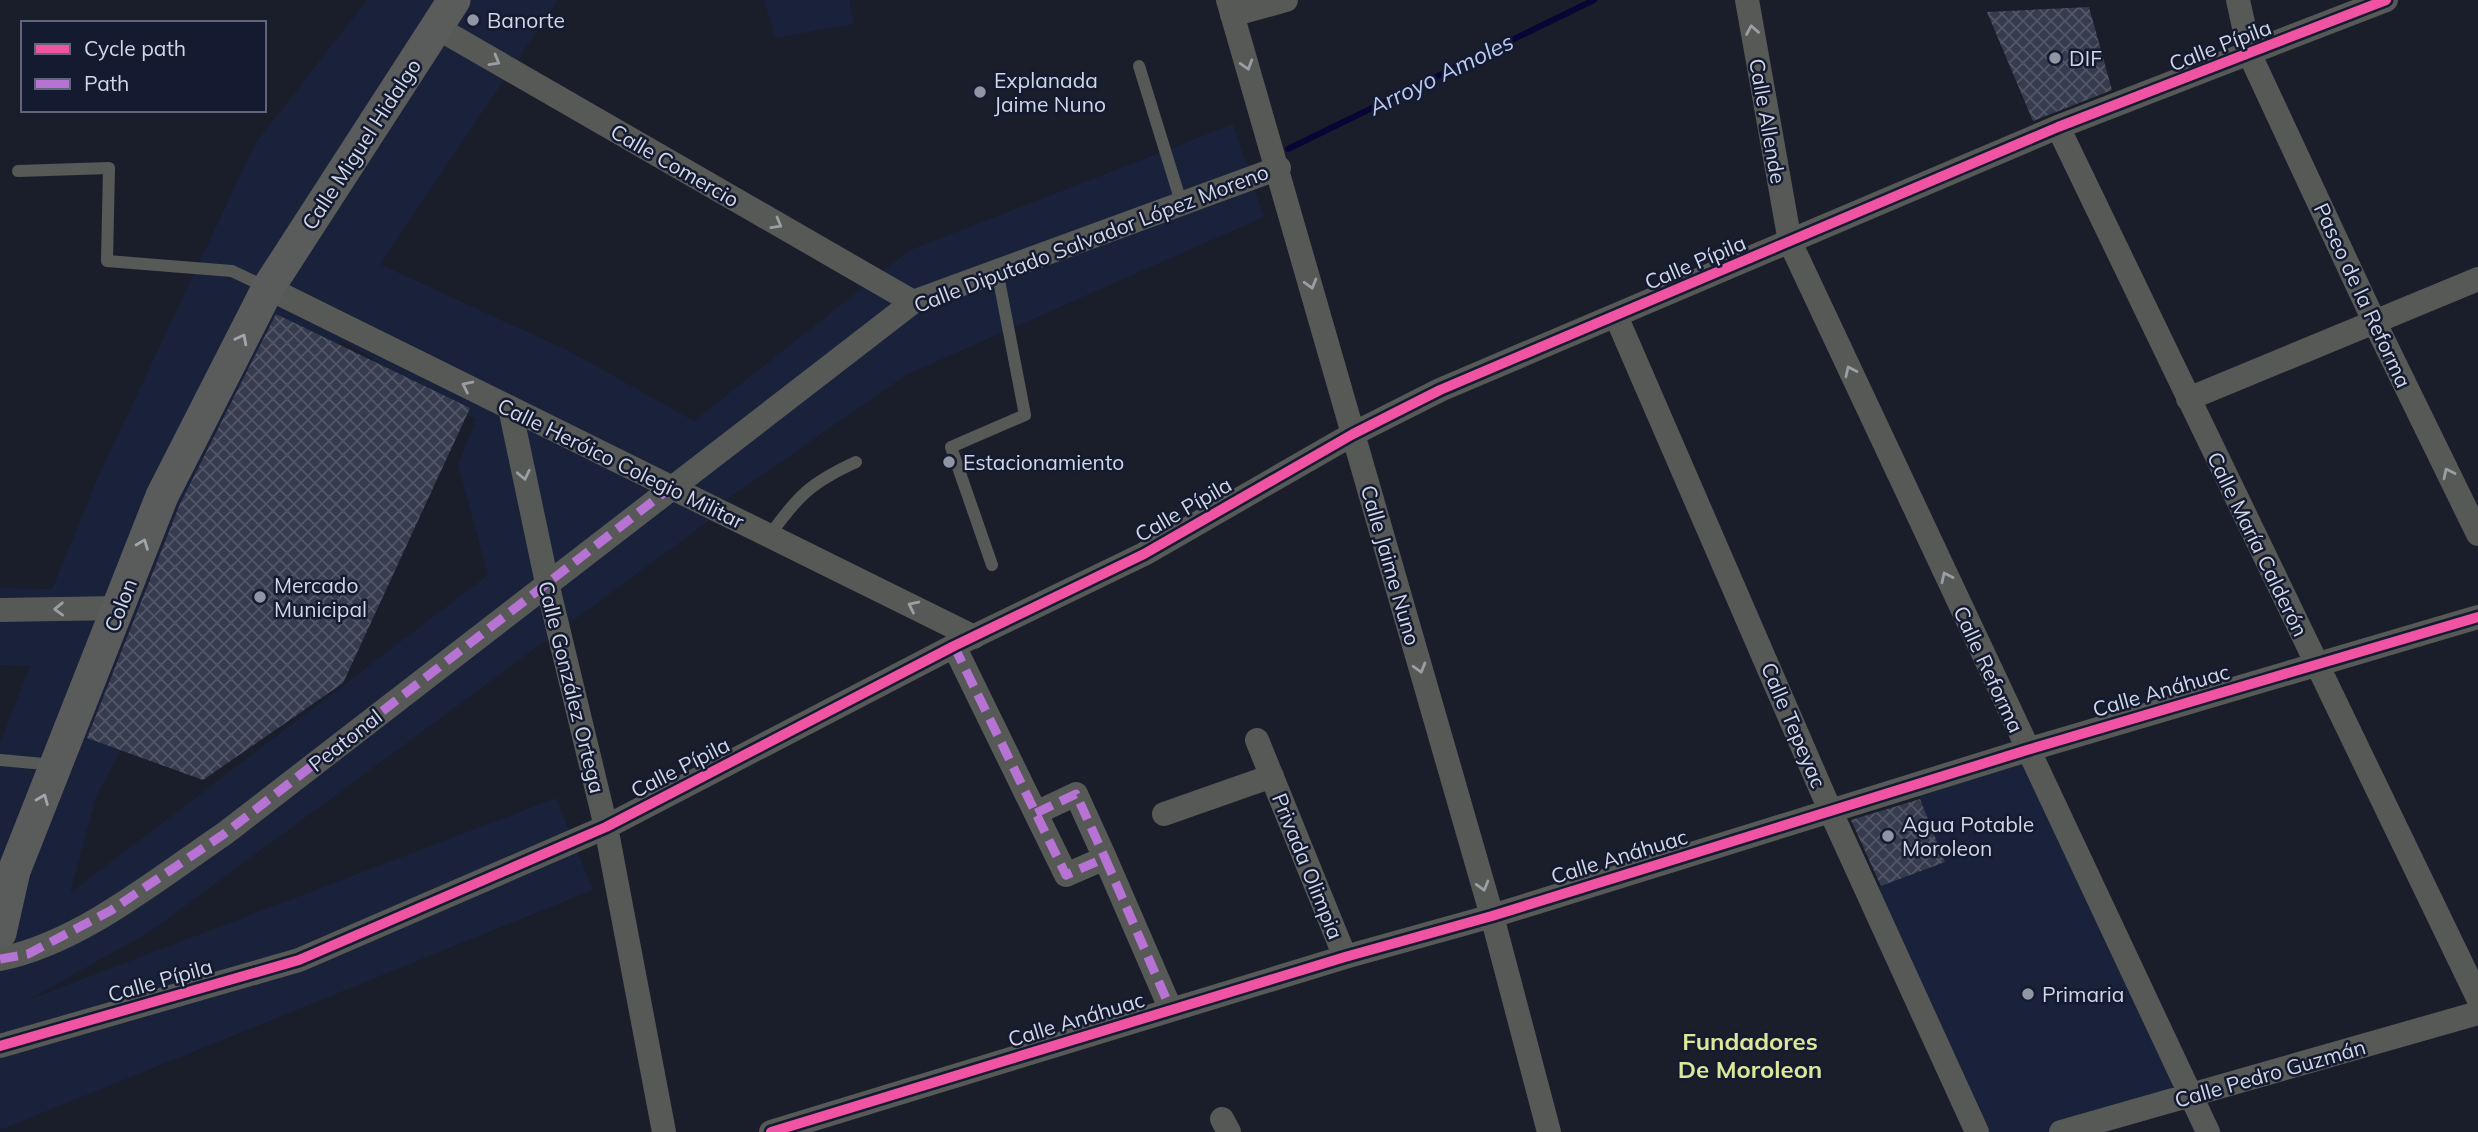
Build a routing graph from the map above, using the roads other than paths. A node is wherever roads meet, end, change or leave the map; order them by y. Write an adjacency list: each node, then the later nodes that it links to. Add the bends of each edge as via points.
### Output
1 (454, 0): 7 (street, Calle Miguel Hidalgo)
2 (1286, 0): 6 (street)
3 (1747, 0): 14 (street, Calle Allende, one-way to 3)
4 (2238, 0): 8 (street, Paseo de la Reforma)
5 (2386, 0): 8 (street, Calle Pípila)
6 (1230, 7): 11 (street, Calle Jaime Nuno, one-way to 11)
7 (436, 27): 17 (street, Calle Miguel Hidalgo); 18 (street, Calle Comercio, one-way to 18)
8 (2250, 55): 10 (street, Calle Pípila); 20 (street, Paseo de la Reforma)
9 (1139, 66): 13 (lane)
10 (2058, 127): 14 (street, Calle Pípila); 21 (street, Calle María Calderón)
11 (1279, 167): 13 (street, Calle Diputado Salvador López Moreno); 23 (street, Calle Jaime Nuno, one-way to 23)
12 (18, 171): 17 (lane, via 109,169 107,261 232,271)
13 (1181, 202): 15 (street, Calle Diputado Salvador López Moreno)
14 (1790, 242): 19 (street, Calle Pípila); 36 (street, Calle Reforma, one-way to 14)
15 (997, 270): 18 (street, Calle Diputado Salvador López Moreno); 28 (lane, via 1025,415 951,447)
16 (2478, 279): 20 (street)
17 (268, 288): 22 (street, Calle Heróico Colegio Militar, one-way to 17); 30 (street, Colon, one-way to 17, via 162,496)
18 (914, 302): 25 (street, Calle Diputado Salvador López Moreno)
19 (1616, 316): 23 (street, Calle Pípila, via 1440,390); 40 (street, Calle Tepeyac)
20 (2374, 321): 21 (street); 26 (street, Paseo de la Reforma, one-way to 20)
21 (2188, 399): 34 (street, Calle María Calderón)
22 (510, 408): 25 (street, Calle Heróico Colegio Militar); 29 (street, Calle González Ortega, one-way to 29)
23 (1353, 434): 33 (street, Calle Pípila, via 1144,554); 45 (street, Calle Jaime Nuno, one-way to 45)
24 (856, 462): 27 (lane, via 820,478 797,497)
25 (670, 488): 27 (street, Calle Heróico Colegio Militar); 29 (street, Peatonal)
26 (2478, 534)
27 (768, 536): 33 (street, Calle Heróico Colegio Militar, one-way to 27)
28 (992, 565)
29 (547, 583): 43 (street, Calle González Ortega); 48 (street, Peatonal, via 224,834 110,911 28,954)
30 (119, 608): 31 (street, one-way to 31); 38 (street, Colon)
31 (0, 610)
32 (2478, 617): 34 (street, Calle Anáhuac)
33 (964, 641): 41 (street); 43 (street, Calle Pípila)
34 (2316, 665): 36 (street, Calle Anáhuac); 49 (street, Calle María Calderón)
35 (1257, 740): 39 (street, Privada Olimpia)
36 (2027, 750): 40 (street, Calle Anáhuac); 53 (street, Calle Reforma)
37 (0, 760): 38 (lane)
38 (56, 765): 46 (street, Colon, one-way to 38, via 14,871 13,851)
39 (1272, 776): 42 (street, Privada Olimpia); 47 (street, Privada Olimpia)
40 (1830, 810): 45 (street, Calle Anáhuac); 57 (street, Calle Tepeyac)
41 (1036, 813): 44 (street, via 1066,875); 44 (street, via 1076,794)
42 (1164, 814)
43 (606, 827): 52 (street, Calle Pípila, via 299,960); 54 (street, Calle González Ortega)
44 (1105, 858): 50 (street)
45 (1492, 916): 47 (street, Calle Anáhuac); 56 (street, Calle Jaime Nuno)
46 (0, 933)
47 (1345, 957): 50 (street, Calle Anáhuac)
48 (0, 959)
49 (2478, 998)
50 (1171, 1010): 55 (street, Calle Anáhuac)
51 (2478, 1013): 53 (street, Calle Pedro Guzmán)
52 (0, 1046)
53 (2189, 1096): 58 (street, Calle Pedro Guzmán); 59 (street, Calle Reforma)
54 (664, 1132)
55 (771, 1132)
56 (1549, 1132)
57 (1977, 1132)
58 (2061, 1132)
59 (2208, 1132)

